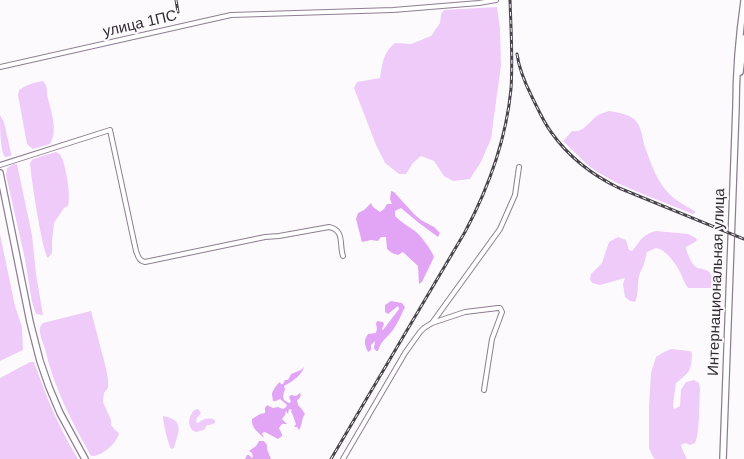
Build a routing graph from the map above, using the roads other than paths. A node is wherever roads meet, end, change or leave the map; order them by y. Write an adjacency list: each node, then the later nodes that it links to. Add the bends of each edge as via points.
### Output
1 (496, 0): 4 (street, улица 1ПС, via 393,10 231,15)
2 (744, 1): 5 (main road, Интернациональная улица, via 737,58)
3 (744, 38): 5 (main road, Интернациональная улица)
4 (0, 67)
5 (736, 107): 14 (main road, Интернациональная улица)
6 (0, 165): 9 (street, via 110,130 136,251 142,262 329,227 338,232)
7 (520, 167): 10 (street, via 514,195 500,229)
8 (0, 173): 12 (main road, via 40,360 60,413)
9 (343, 256)
10 (432, 323): 11 (street, via 465,312 502,310 491,344); 13 (street, via 410,344)
11 (484, 390)
12 (86, 459)
13 (343, 459)
14 (723, 459)

